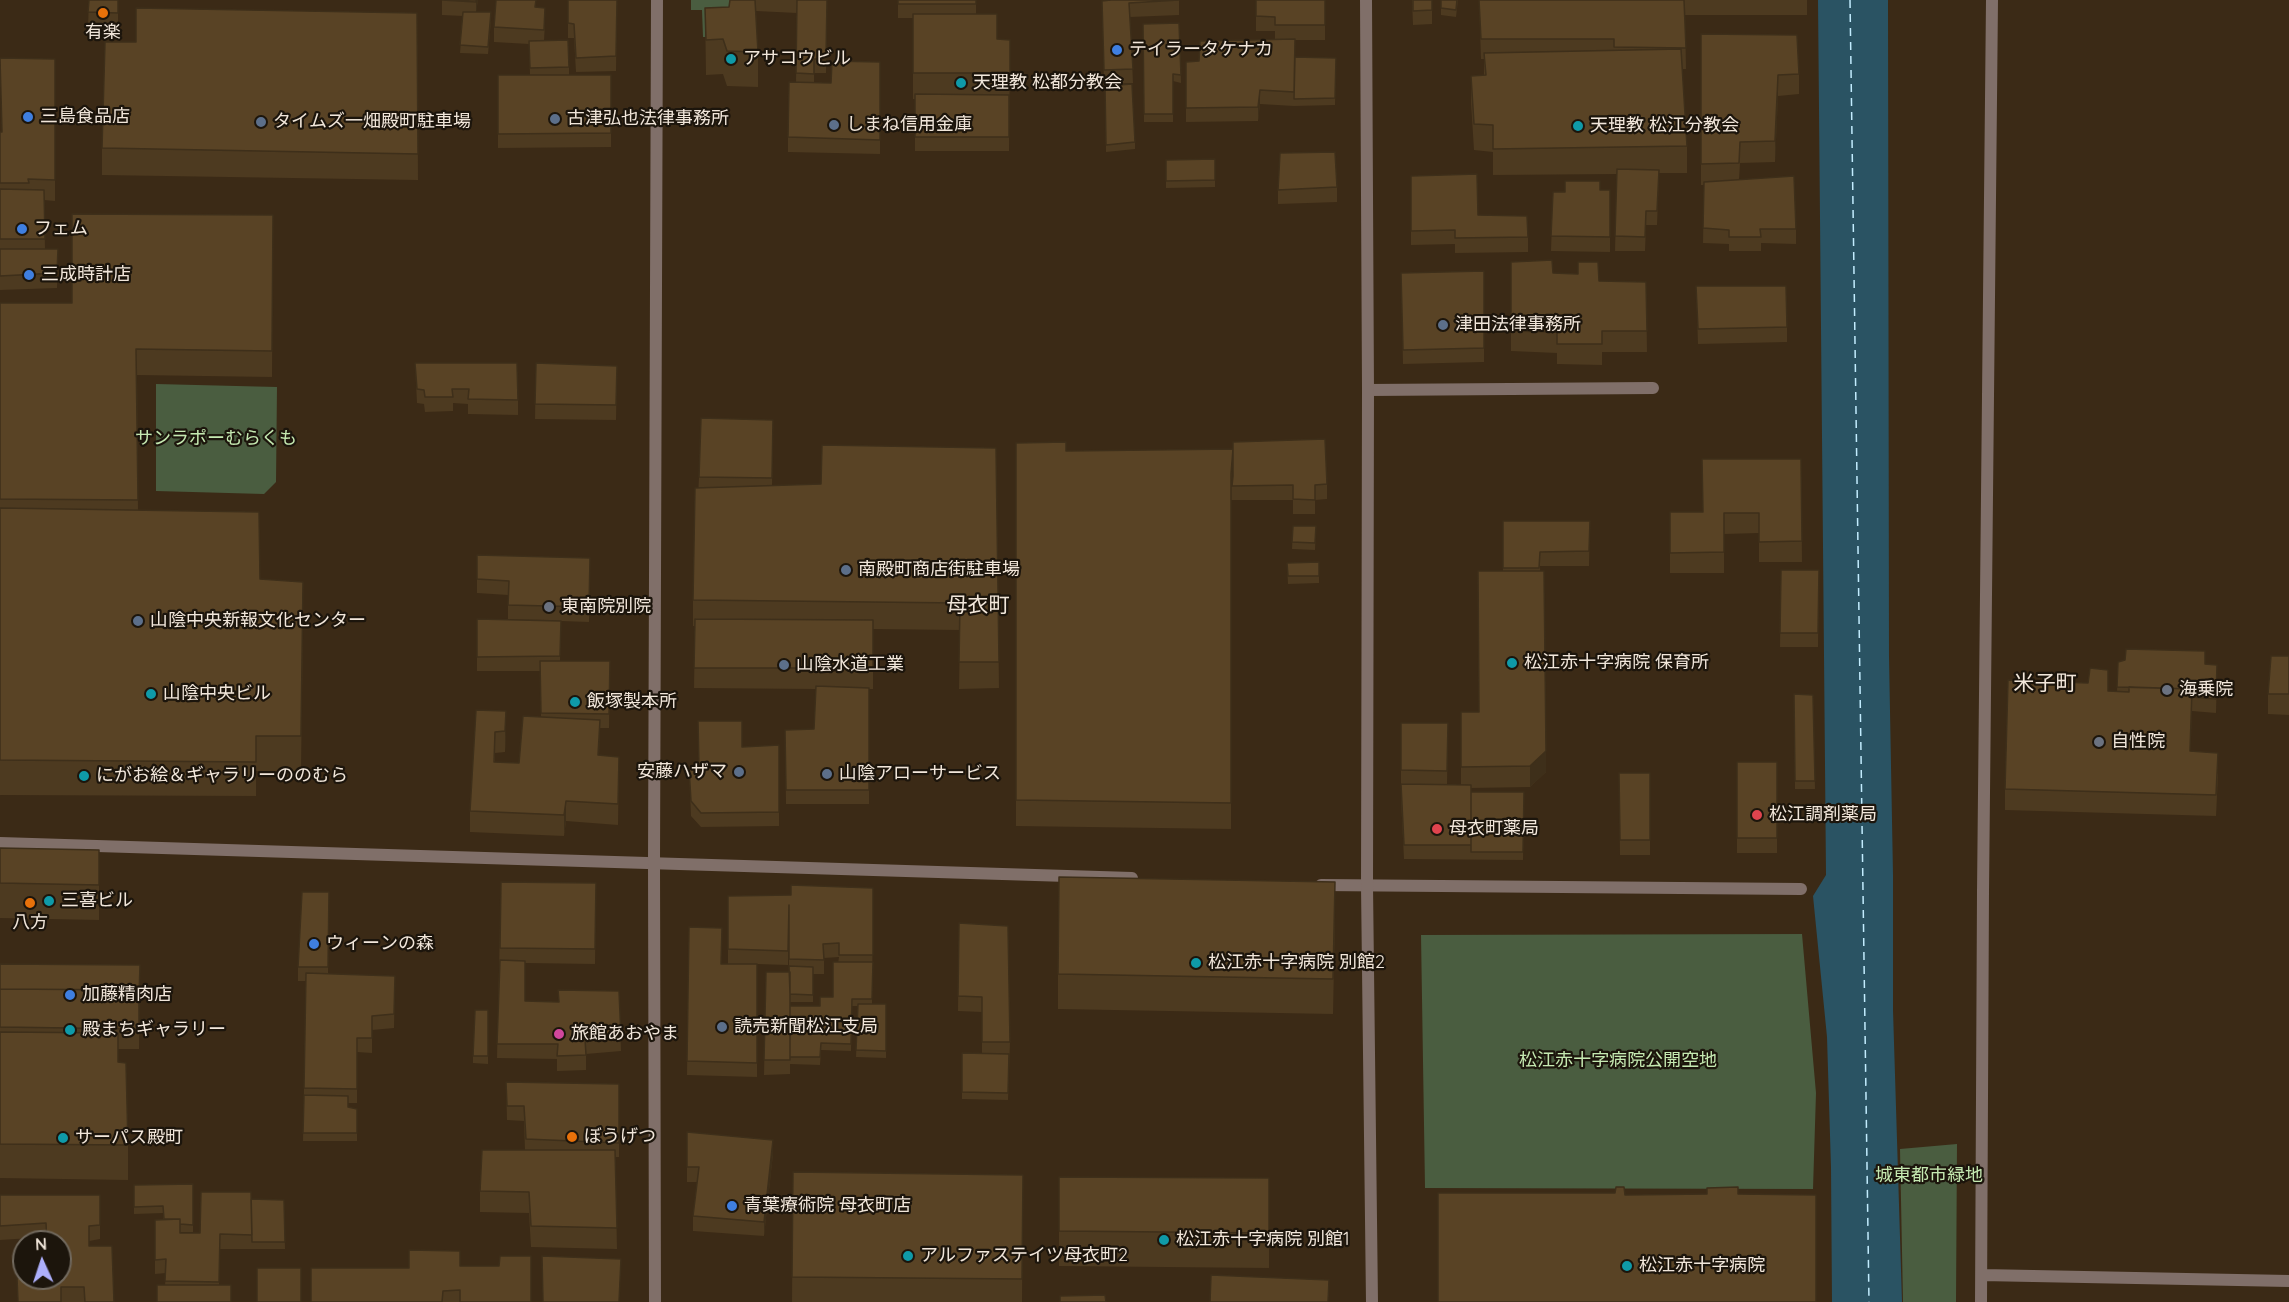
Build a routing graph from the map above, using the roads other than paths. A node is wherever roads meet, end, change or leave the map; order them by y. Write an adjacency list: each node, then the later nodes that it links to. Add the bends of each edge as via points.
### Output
1 (657, 0): 7 (street)
2 (1366, 0): 5 (street)
3 (1992, 0): 12 (street)
4 (1653, 388): 5 (street)
5 (1368, 390): 10 (street)
6 (0, 843): 7 (street)
7 (654, 862): 8 (street); 14 (street)
8 (1141, 879)
9 (1307, 884): 10 (street)
10 (1367, 886): 11 (street); 15 (street)
11 (1801, 888)
12 (1982, 1275): 13 (street); 16 (street)
13 (2289, 1281)
14 (655, 1302)
15 (1372, 1302)
16 (1981, 1302)

